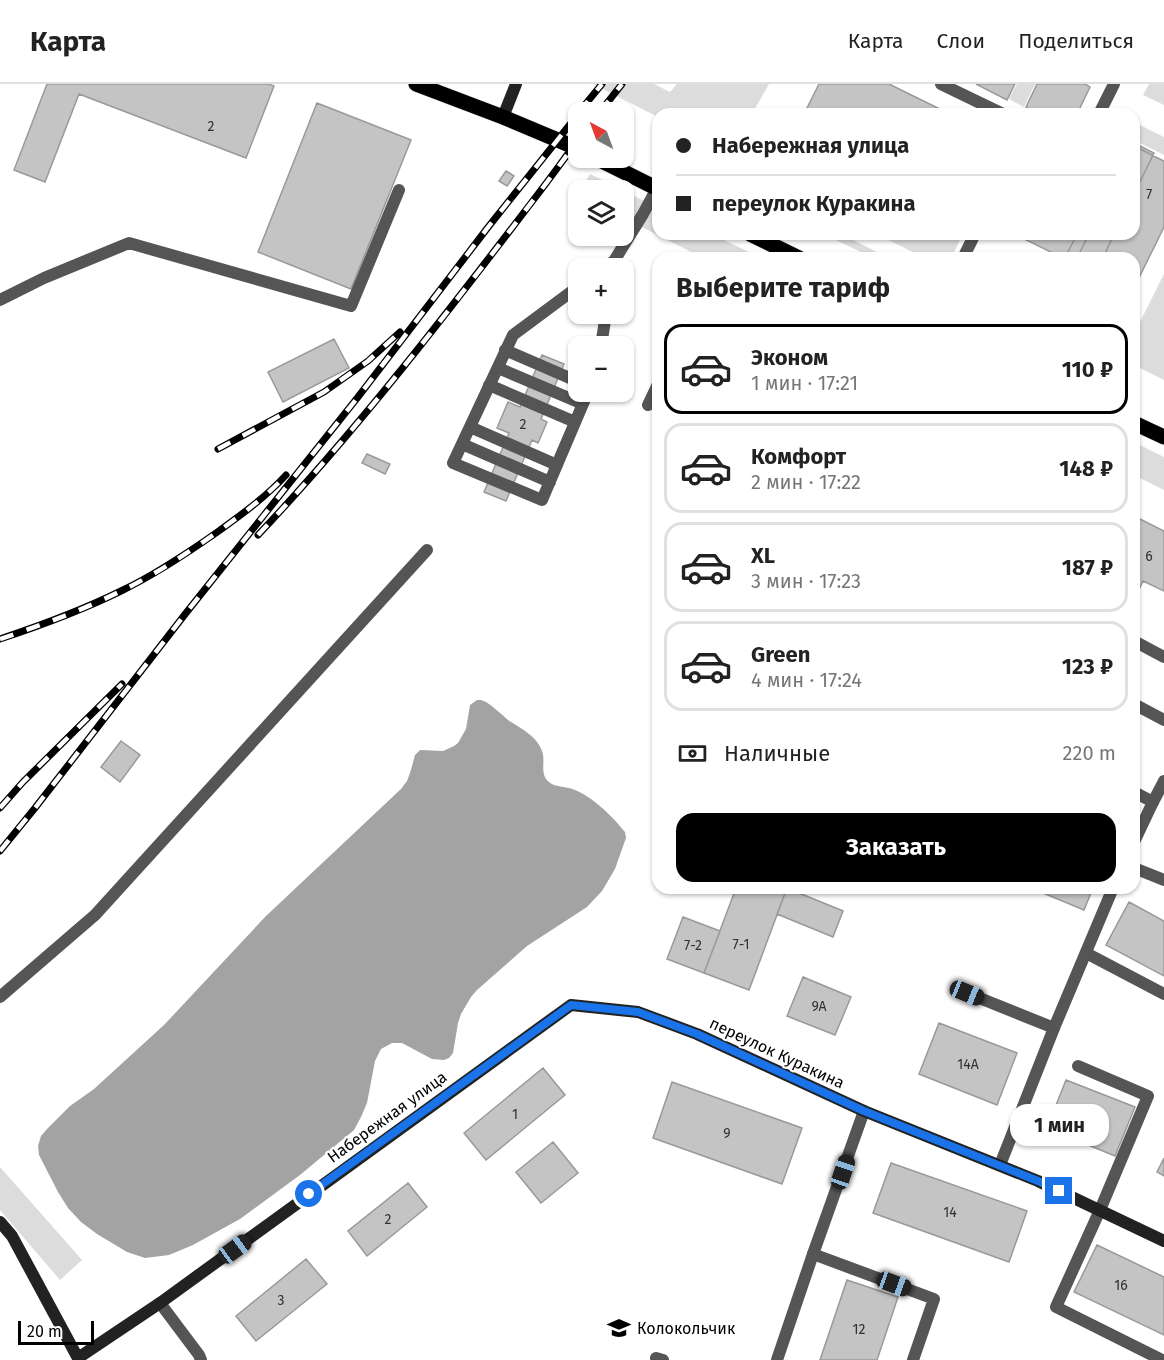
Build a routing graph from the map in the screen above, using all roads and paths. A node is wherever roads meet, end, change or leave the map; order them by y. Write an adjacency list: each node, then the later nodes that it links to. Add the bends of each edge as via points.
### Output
1 (416, 84): 7 (main road)
2 (516, 84): 7 (street)
3 (941, 84): 5 (street)
4 (1114, 84): 6 (street)
5 (991, 108)
6 (1102, 108)
7 (503, 117): 8 (main road)
8 (568, 144)
9 (616, 168): 10 (main road)
10 (652, 186)
11 (399, 190): 17 (street, via 351,306 129,243)
12 (652, 199): 15 (street)
13 (762, 240): 14 (main road)
14 (787, 252)
15 (615, 258)
16 (568, 294): 18 (street, via 513,335)
17 (0, 300)
18 (505, 350): 19 (street); 20 (street)
19 (498, 368): 21 (street); 23 (street)
20 (568, 377)
21 (489, 385): 25 (street); 27 (street)
22 (652, 397): 24 (street)
23 (583, 404): 25 (street)
24 (648, 405)
25 (575, 422): 30 (street)
26 (1140, 426): 28 (main road)
27 (470, 427): 29 (street); 30 (street)
28 (1164, 437)
29 (462, 444): 31 (street); 31 (street, via 453,462 542,500)
30 (557, 465): 31 (street)
31 (550, 482)
32 (427, 550): 47 (street, via 95,915)
33 (1140, 644): 34 (street)
34 (1164, 657)
35 (1140, 707): 36 (street)
36 (1164, 720)
37 (1164, 781): 39 (street)
38 (1140, 795): 39 (street)
39 (1153, 802): 40 (street)
40 (1140, 829)
41 (1140, 870): 42 (street)
42 (1164, 880)
43 (1111, 894): 44 (street)
44 (1086, 953): 46 (street); 49 (street)
45 (967, 993): 49 (street)
46 (1164, 994)
47 (0, 997)
48 (571, 1005): 51 (street, переулок Куракина, via 638,1012 697,1034); 57 (street, Набережная улица)
49 (1054, 1028): 52 (street)
50 (1078, 1066): 53 (street, via 1148,1096)
51 (864, 1111): 52 (street, переулок Куракина); 56 (street)
52 (1000, 1166): 53 (street, переулок Куракина)
53 (1100, 1210): 55 (street, переулок Куракина); 62 (street, via 1056,1307)
54 (0, 1222): 58 (street, via 12,1236)
55 (1164, 1241)
56 (813, 1254): 60 (street); 61 (street, via 934,1299)
57 (160, 1303): 58 (street, Набережная улица); 59 (street)
58 (78, 1359)
59 (201, 1360)
60 (777, 1360)
61 (913, 1360)
62 (1162, 1360)

